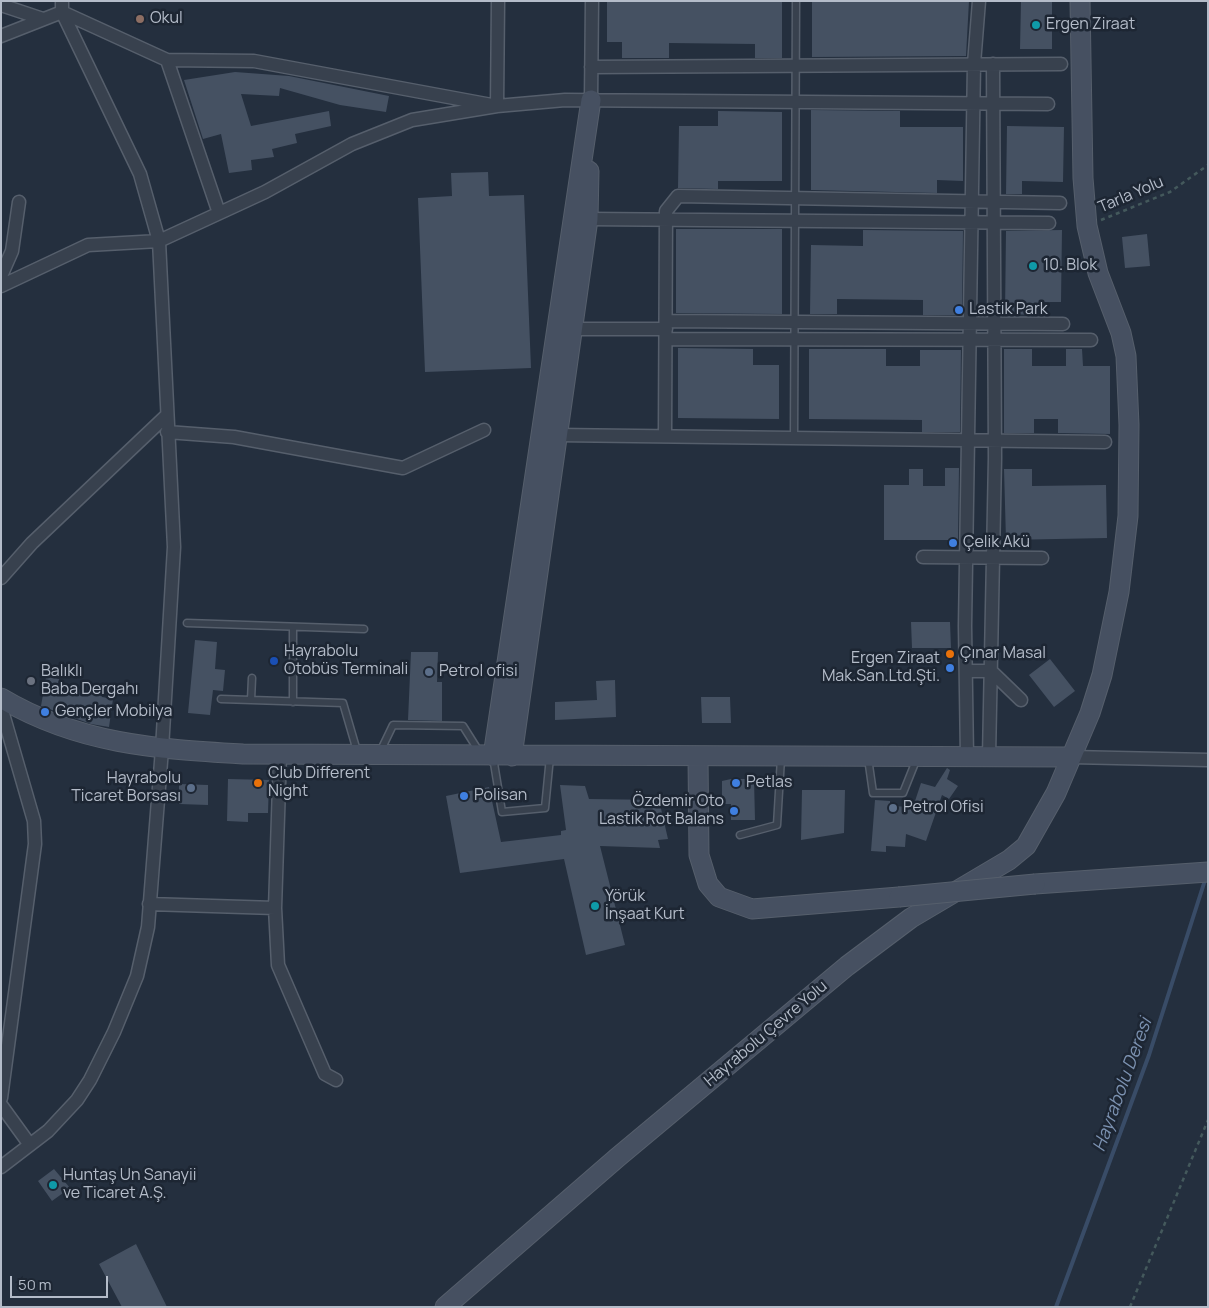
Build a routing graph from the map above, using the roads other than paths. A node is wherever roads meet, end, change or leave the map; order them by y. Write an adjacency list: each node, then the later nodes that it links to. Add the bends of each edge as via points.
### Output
1 (498, 1): 21 (street)
2 (592, 1): 15 (street)
3 (796, 1): 14 (lane)
4 (979, 1): 11 (street)
5 (1080, 1): 85 (main road, Hayrabolu Çevre Yolu, via 1083,178 1087,226 1098,273 1121,333 1126,356 1128,516 1118,601 1102,675 1090,713)
6 (1, 4): 8 (street)
7 (62, 7): 8 (street); 10 (street); 34 (street, via 140,174)
8 (43, 19): 9 (street)
9 (1, 36)
10 (167, 60): 21 (street, via 254,61); 27 (street)
11 (974, 64): 12 (street); 14 (street); 18 (street)
12 (993, 64): 13 (street); 19 (street)
13 (1061, 64)
14 (795, 65): 15 (street); 17 (lane)
15 (591, 68): 16 (street)
16 (591, 100): 17 (street); 21 (street); 28 (main road); 77 (main road)
17 (795, 102): 18 (street); 22 (lane)
18 (974, 103): 19 (street); 23 (street)
19 (993, 104): 20 (street); 24 (street)
20 (1048, 104)
21 (497, 106): 27 (street, via 412,120 360,140)
22 (795, 198): 23 (street); 29 (street, via 678,196 666,211); 30 (lane)
23 (972, 201): 24 (street); 31 (street)
24 (994, 201): 26 (street); 32 (street)
25 (19, 202): 35 (street, via 12,251)
26 (1060, 203)
27 (219, 214): 34 (street)
28 (588, 219): 29 (street); 41 (main road)
29 (666, 219): 30 (street); 42 (street)
30 (795, 220): 31 (street); 37 (lane)
31 (972, 222): 32 (street); 38 (street)
32 (994, 222): 33 (street); 39 (street)
33 (1049, 222)
34 (158, 241): 36 (street, via 88,245); 47 (street)
35 (1, 276)
36 (1, 286)
37 (794, 322): 38 (street); 42 (street); 43 (lane)
38 (970, 324): 39 (street); 44 (street)
39 (994, 324): 40 (street); 45 (street)
40 (1063, 324)
41 (572, 329): 42 (street); 50 (main road)
42 (666, 330): 43 (street); 51 (street)
43 (794, 339): 44 (street); 52 (lane)
44 (970, 340): 45 (street); 53 (street)
45 (994, 340): 46 (street); 54 (street)
46 (1091, 340)
47 (166, 416): 49 (street); 60 (street, via 32,544)
48 (484, 430): 49 (street, via 403,468 234,437)
49 (167, 432): 73 (street, via 174,547)
50 (557, 435): 51 (street); 77 (main road)
51 (665, 435): 52 (street)
52 (794, 438): 53 (street)
53 (968, 440): 54 (street); 57 (street)
54 (994, 441): 55 (street); 58 (street)
55 (1105, 442)
56 (923, 558): 57 (street)
57 (966, 558): 58 (street); 64 (street)
58 (993, 558): 59 (street); 65 (street)
59 (1042, 558)
60 (1, 578)
61 (187, 623): 62 (lane)
62 (293, 627): 63 (lane); 71 (lane)
63 (364, 629)
64 (966, 671): 65 (street); 83 (street)
65 (991, 671): 70 (street); 84 (street)
66 (252, 678): 69 (lane)
67 (1, 698): 73 (main road, via 58,726 105,740)
68 (220, 699): 69 (lane)
69 (251, 700): 71 (lane)
70 (1021, 700)
71 (293, 702): 75 (lane, via 343,703)
72 (1, 707): 92 (street, via 34,821 35,844)
73 (162, 749): 74 (main road); 89 (street)
74 (280, 755): 75 (main road); 90 (street)
75 (358, 755): 76 (main road)
76 (379, 755): 77 (main road); 77 (lane, via 393,725 463,726)
77 (496, 756): 78 (main road); 78 (lane, via 502,812 545,808)
78 (550, 756): 79 (main road)
79 (698, 757): 80 (main road); 88 (main road, bridge, via 699,855 708,884 719,897 752,909)
80 (781, 757): 81 (main road); 87 (lane, via 777,825)
81 (868, 757): 82 (main road); 82 (lane, via 873,793 903,792)
82 (918, 757): 83 (main road)
83 (968, 757): 84 (main road)
84 (989, 757): 85 (main road)
85 (1070, 757): 86 (street); 96 (main road, Hayrabolu Çevre Yolu, via 1056,792 1026,846 1009,860 911,918 847,966 633,1144)
86 (1208, 760)
87 (740, 835)
88 (1208, 872)
89 (149, 904): 90 (street); 94 (street, via 138,976 114,1032 77,1100)
90 (275, 908): 91 (street, via 278,965 325,1074)
91 (336, 1080)
92 (1, 1098)
93 (1, 1105): 94 (street)
94 (30, 1145): 95 (street)
95 (1, 1167)
96 (445, 1307)

